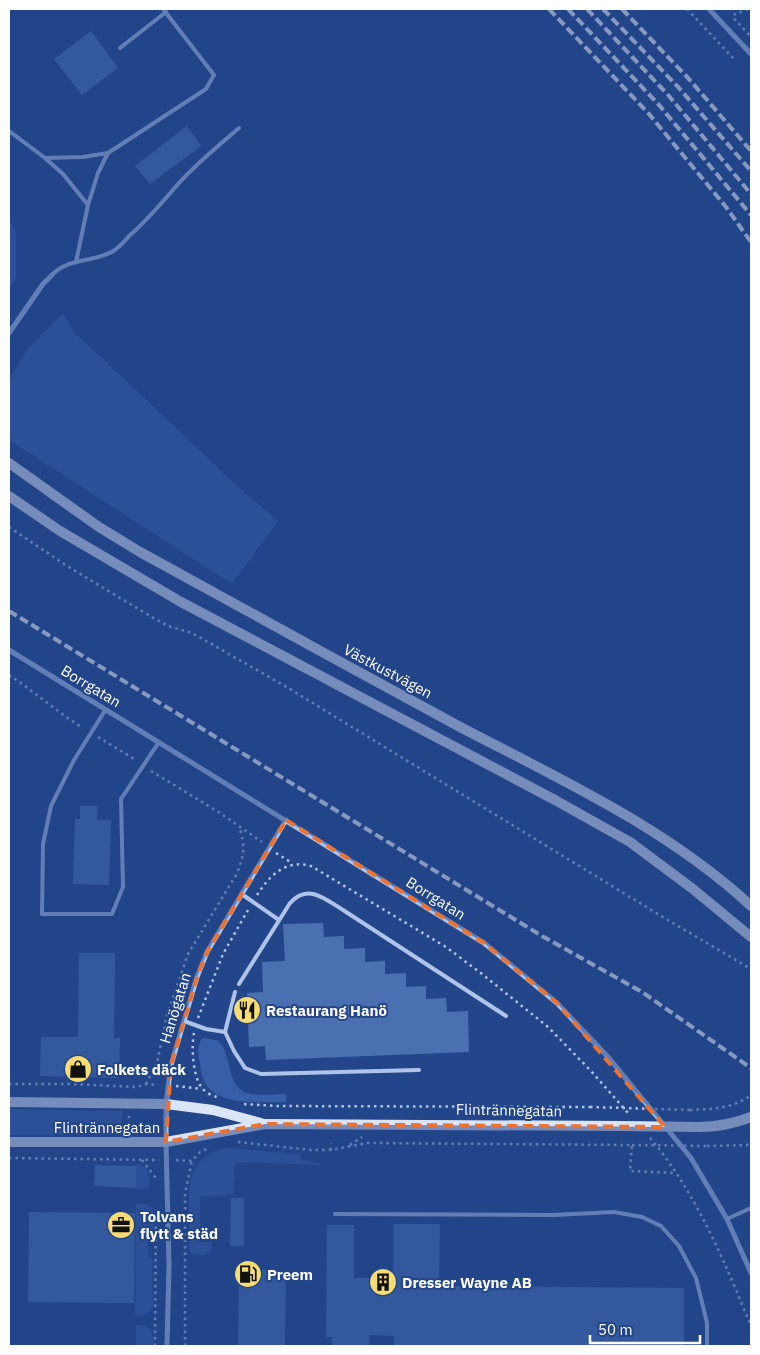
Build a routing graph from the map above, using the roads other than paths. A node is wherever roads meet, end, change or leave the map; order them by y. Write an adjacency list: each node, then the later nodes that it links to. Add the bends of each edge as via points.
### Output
1 (709, 9): 4 (street)
2 (165, 10): 3 (lane); 7 (lane, via 214,75 206,89)
3 (120, 48)
4 (751, 54)
5 (239, 128): 10 (lane, via 205,156 115,250)
6 (9, 131): 8 (lane)
7 (108, 153): 8 (lane); 9 (lane)
8 (45, 158): 9 (lane)
9 (88, 205): 10 (lane)
10 (76, 262): 11 (lane)
11 (52, 275): 12 (street)
12 (9, 333)
13 (9, 463): 20 (main road, Västkustvägen, via 98,527 140,552 609,806 669,842 728,884)
14 (9, 496): 22 (main road, via 60,531 181,602 630,842)
15 (9, 650): 16 (street, Borrgatan)
16 (106, 710): 17 (street, Borrgatan); 17 (lane, via 74,760 51,806 43,844 42,914 112,914 123,887 121,799)
17 (159, 742): 18 (street, Borrgatan)
18 (286, 820): 19 (street, Hanögatan); 37 (street, Borrgatan, via 484,943 557,1003 609,1058 691,1158)
19 (242, 895): 21 (lane); 26 (street, Hanögatan, via 207,952)
20 (751, 906)
21 (279, 920): 23 (lane); 25 (lane, via 297,895 319,896)
22 (751, 937)
23 (239, 984)
24 (235, 992): 27 (lane)
25 (506, 1016)
26 (184, 1021): 27 (lane); 30 (street, Hanögatan, via 171,1065)
27 (225, 1032): 28 (lane, via 245,1068 261,1074)
28 (419, 1070)
29 (9, 1102): 30 (main road, Flintrännegatan)
30 (166, 1104): 32 (main road, Flintrännegatan, via 213,1110); 34 (street, Hanögatan)
31 (751, 1117): 32 (main road, Flintrännegatan, bridge, via 724,1126 699,1127)
32 (265, 1124): 34 (main road, Flintrännegatan)
33 (9, 1142): 34 (main road, Flintrännegatan)
34 (166, 1142): 39 (street, Hanögatan)
35 (751, 1208): 37 (lane)
36 (335, 1214): 40 (lane, via 554,1215 614,1212 642,1217 661,1226 679,1246 696,1278 707,1323)
37 (727, 1219): 38 (street, Borrgatan)
38 (751, 1273)
39 (168, 1346)
40 (707, 1346)

